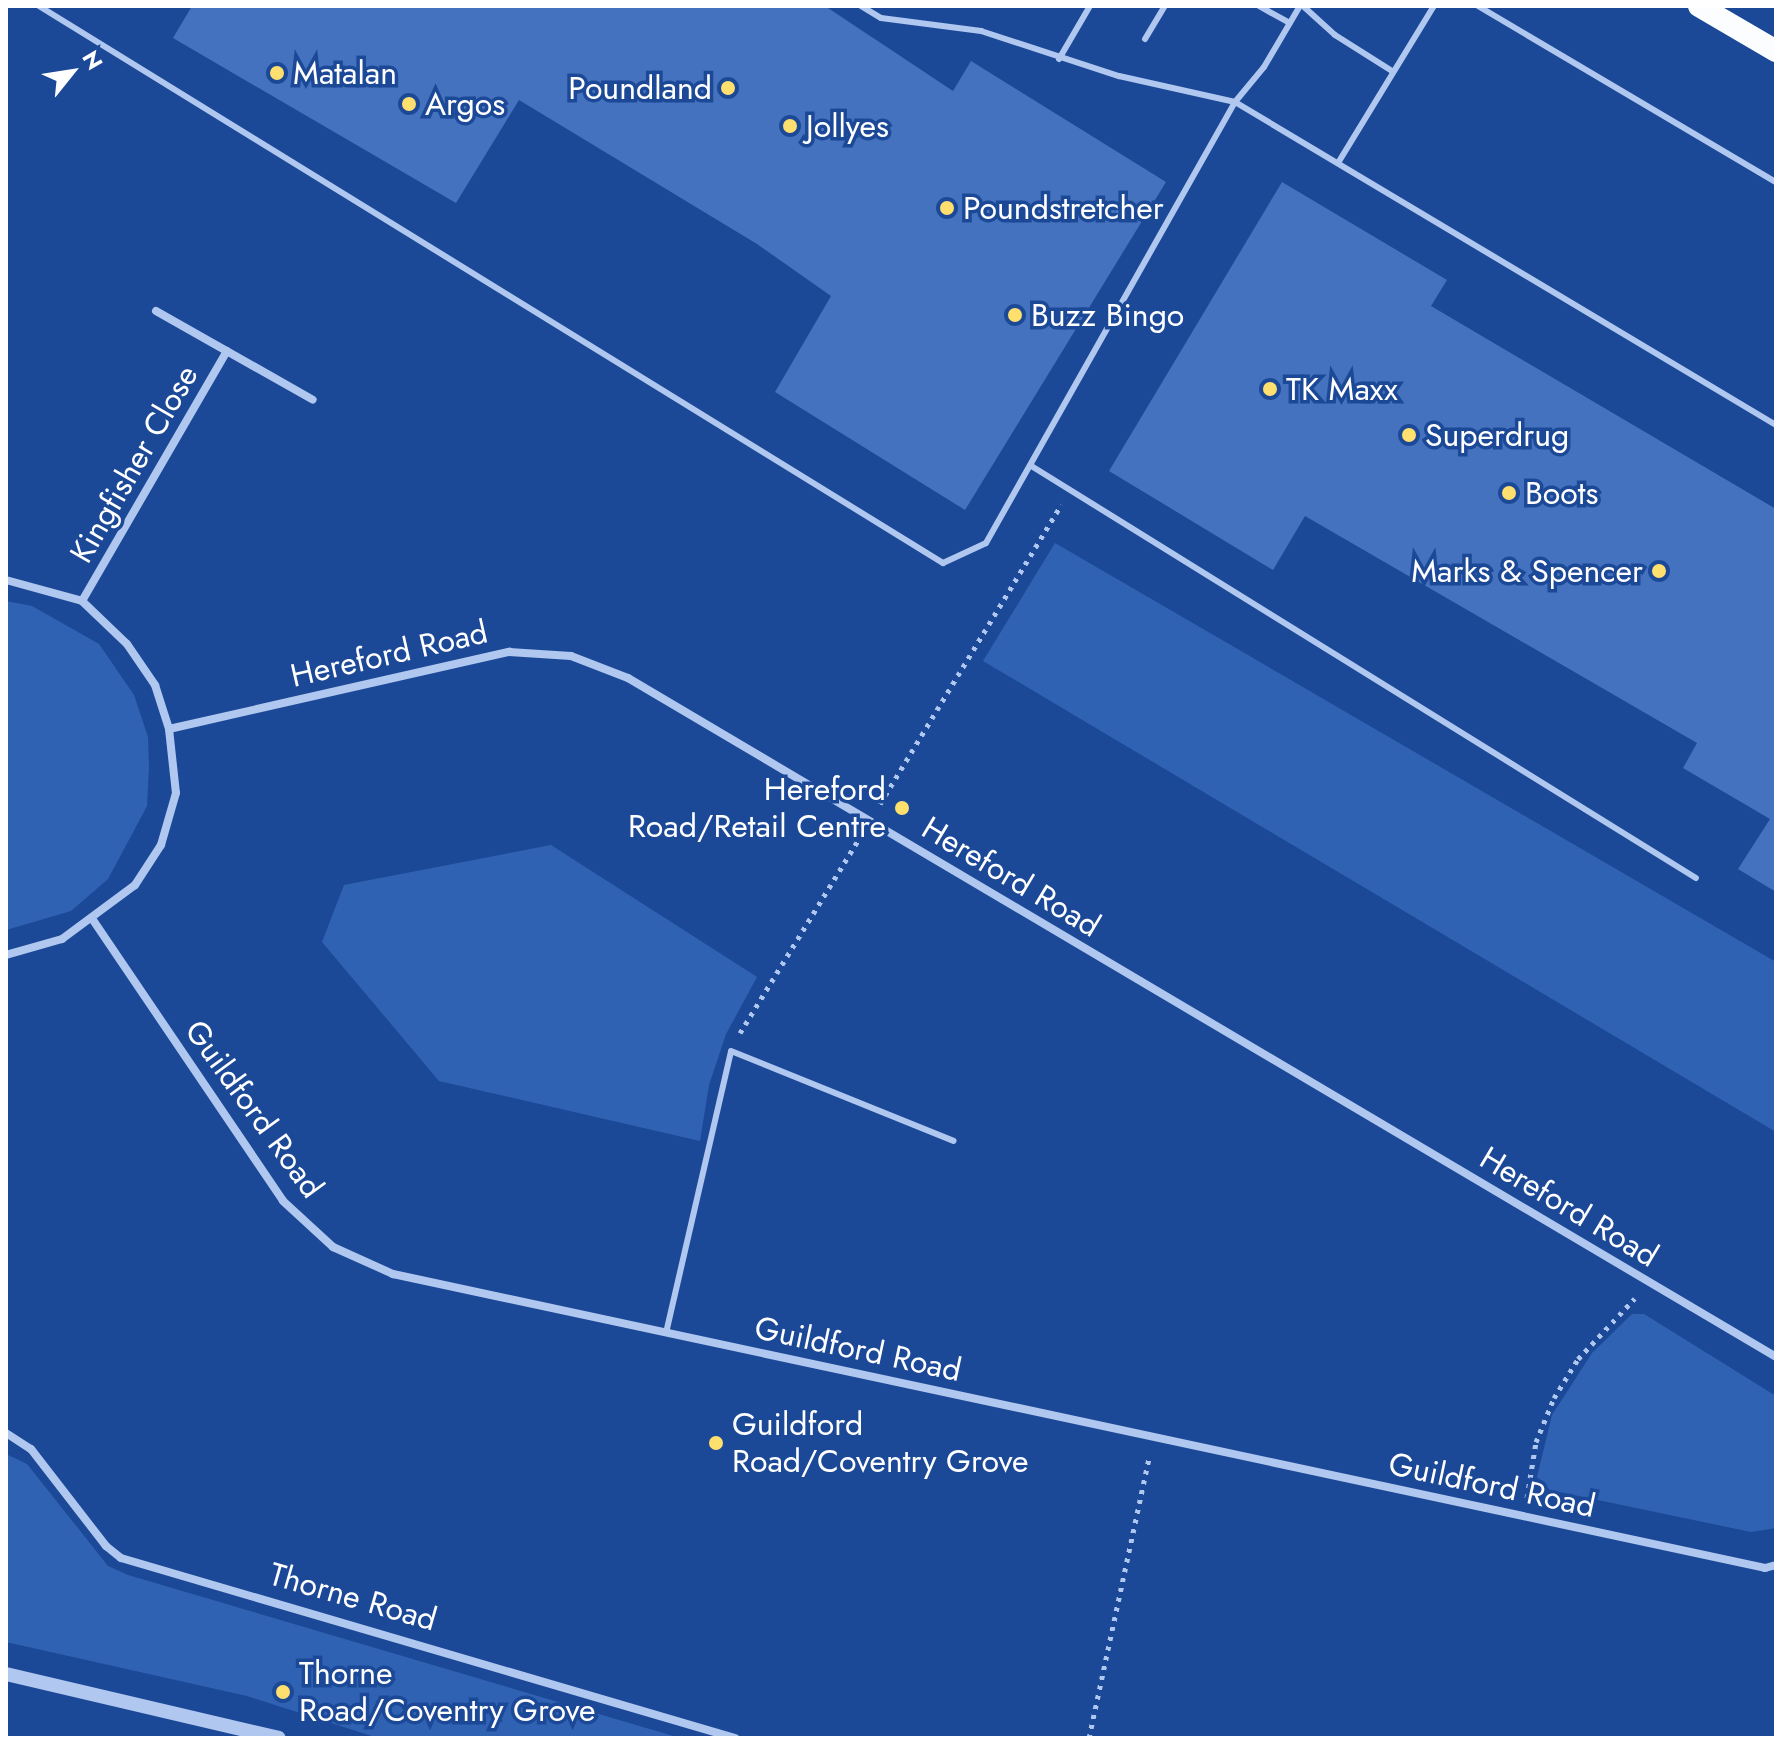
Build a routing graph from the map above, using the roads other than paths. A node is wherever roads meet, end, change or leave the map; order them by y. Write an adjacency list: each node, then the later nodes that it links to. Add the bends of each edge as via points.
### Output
1 (39, 6): 22 (lane, via 943,563 986,543)
2 (861, 6): 13 (lane, via 881,18 981,31)
3 (1090, 6): 13 (lane)
4 (1165, 6): 11 (lane)
5 (1259, 6): 10 (lane)
6 (1301, 6): 10 (lane); 14 (lane)
7 (1434, 6): 14 (lane)
8 (1478, 6): 17 (lane)
9 (1699, 6): 12 (highway)
10 (1290, 23): 15 (lane)
11 (1145, 39)
12 (1776, 51)
13 (1059, 59): 15 (lane)
14 (1392, 71): 16 (lane)
15 (1235, 102): 16 (lane); 22 (lane)
16 (1338, 163): 21 (lane)
17 (1776, 182)
18 (156, 311): 19 (street)
19 (227, 351): 20 (street); 24 (street, Kingfisher Close)
20 (313, 400)
21 (1776, 425)
22 (1033, 467): 26 (lane)
23 (6, 580): 24 (street)
24 (82, 601): 25 (street, via 134,654 155,685)
25 (169, 729): 27 (street, via 176,793 161,845 135,885); 31 (street, Hereford Road, via 509,652 571,656 628,678)
26 (1696, 878)
27 (93, 920): 28 (street, via 62,939); 30 (street, Guildford Road, via 283,1201 333,1247 393,1274)
28 (6, 955)
29 (954, 1141): 30 (lane, via 731,1051)
30 (666, 1333): 33 (street, Guildford Road, via 1765,1568)
31 (1776, 1357)
32 (6, 1433): 36 (street, Thorne Road, via 31,1449 121,1558)
33 (1776, 1565)
34 (6, 1674): 35 (street)
35 (279, 1738)
36 (735, 1738)

